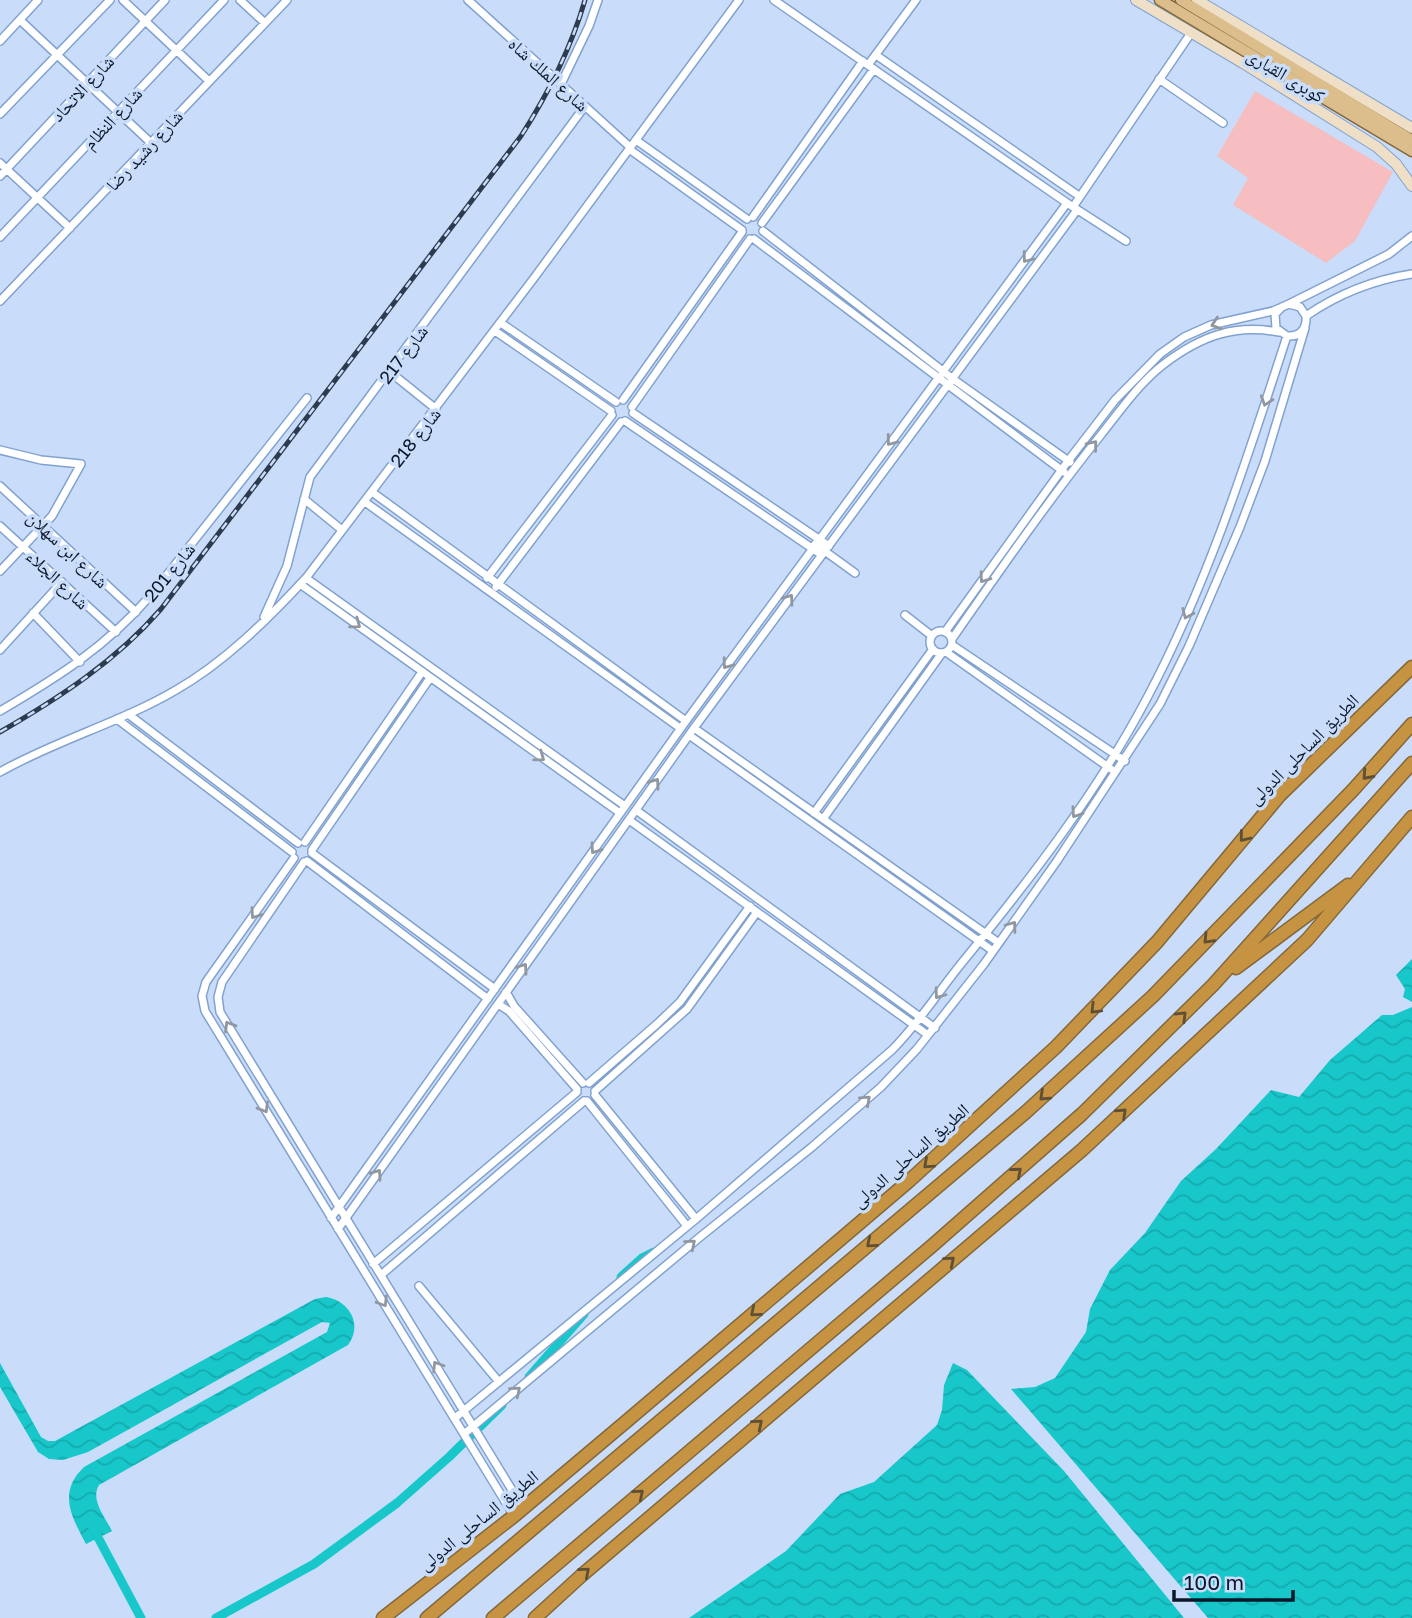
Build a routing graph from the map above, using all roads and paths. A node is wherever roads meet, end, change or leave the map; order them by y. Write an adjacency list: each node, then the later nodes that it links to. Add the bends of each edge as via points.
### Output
1 (38, 0): 17 (street)
2 (110, 0): 23 (street)
3 (123, 0): 18 (street)
4 (165, 0): 18 (street, شارع الاتحاد)
5 (224, 0): 22 (street, شارع النظام)
6 (240, 0): 19 (street)
7 (288, 0): 19 (street, شارع رشيد رضا)
8 (468, 0): 29 (street, شارع الملك شاه)
9 (598, 0): 29 (street)
10 (739, 0): 37 (street, شارع 218)
11 (774, 0): 25 (street)
12 (916, 0): 24 (street)
13 (1136, 0): 20 (street)
14 (1160, 0): 38 (main road, كوبرى القبارى)
15 (1181, 0): 35 (main road, كوبرى القبارى)
16 (1197, 0): 34 (street)
17 (20, 19): 21 (street); 23 (street)
18 (145, 21): 22 (street); 28 (street, شارع الاتحاد)
19 (265, 23): 27 (street, شارع رشيد رضا)
20 (1191, 33): 26 (street); 42 (street, via 1377,147)
21 (2, 35)
22 (176, 50): 27 (street); 31 (street, شارع النظام)
23 (56, 53): 28 (street); 32 (street)
24 (876, 55): 25 (street); 43 (street)
25 (868, 65): 45 (street); 46 (street); 47 (street)
26 (1159, 79): 33 (street); 43 (street)
27 (208, 81): 36 (street, شارع رشيد رضا)
28 (88, 83): 31 (street); 40 (street, شارع الاتحاد)
29 (561, 84): 30 (street, شارع الملك شاه)
30 (585, 106): 37 (street, شارع الملك شاه); 63 (street, شارع 217)
31 (118, 112): 36 (street); 44 (street, شارع النظام)
32 (0, 114)
33 (1223, 123)
34 (1412, 128)
35 (1412, 140)
36 (151, 143): 48 (street, شارع رشيد رضا)
37 (632, 146): 46 (street); 49 (street); 58 (street, شارع 218)
38 (1412, 151)
39 (0, 163): 40 (street)
40 (7, 169): 41 (street, شارع الاتحاد); 44 (street)
41 (0, 176)
42 (1412, 186)
43 (1079, 196): 45 (street)
44 (37, 198): 48 (street); 51 (street, شارع النظام)
45 (1072, 207): 53 (street); 62 (street, one-way to 62); 65 (street)
46 (750, 218): 47 (street); 49 (street)
47 (763, 227): 52 (street, via 759,237); 62 (street)
48 (70, 228): 55 (street, شارع رشيد رضا)
49 (742, 231): 52 (street); 67 (street)
50 (1412, 236): 56 (street, via 1389,254)
51 (0, 237)
52 (752, 239): 64 (street); 69 (street)
53 (1126, 241)
54 (1412, 274): 57 (street, via 1357,288)
55 (0, 301)
56 (1285, 306): 57 (street, via 1300,307); 61 (street, via 1274,319); 74 (street, one-way to 74, via 1211,325 1168,347 1115,400)
57 (1306, 316): 59 (street)
58 (501, 323): 60 (street, شارع 218); 67 (street)
59 (1304, 328): 61 (street, via 1299,334); 75 (street)
60 (495, 331): 68 (street, شارع 218); 70 (street)
61 (1283, 334): 73 (street, one-way to 73); 76 (street, one-way to 61, via 1146,380 1171,359 1227,331 1251,328)
62 (943, 371): 64 (street); 65 (street)
63 (390, 372): 68 (street); 80 (street, شارع 217, via 310,477)
64 (937, 379): 65 (street); 85 (street, one-way to 85)
65 (950, 383): 74 (street); 77 (street); 87 (street)
66 (307, 398): 96 (street, شارع 201)
67 (619, 401): 69 (street, via 628,402); 70 (street)
68 (436, 409): 79 (street, شارع 218)
69 (632, 410): 71 (street); 85 (street)
70 (611, 413): 71 (street); 90 (street)
71 (623, 422): 85 (street); 93 (street)
72 (0, 450): 83 (street, via 81,464)
73 (1248, 456): 75 (street); 123 (street, one-way to 123, via 1192,603)
74 (1068, 461): 76 (street); 77 (street)
75 (1265, 461): 124 (street, via 1189,646)
76 (1075, 466): 77 (street)
77 (1065, 473): 103 (street, one-way to 103); 105 (street)
78 (0, 486): 83 (street, شارع ابن سهلان)
79 (372, 492): 81 (street, شارع 218); 90 (street)
80 (304, 499): 84 (street); 100 (street, شارع 217, via 282,579)
81 (365, 502): 84 (street, شارع 218); 94 (street)
82 (0, 526): 86 (street, شارع الجلاء)
83 (43, 526): 86 (street); 96 (street, شارع ابن سهلان)
84 (342, 530): 91 (street, شارع 218)
85 (815, 543): 87 (street); 119 (street, one-way to 119)
86 (24, 547): 88 (street); 92 (street, شارع الجلاء)
87 (825, 551): 89 (street); 122 (street, one-way to 87)
88 (0, 571)
89 (855, 573)
90 (488, 577): 93 (street); 94 (street)
91 (303, 581): 100 (street, شارع 218); 106 (street)
92 (62, 582): 97 (street); 102 (street, شارع الجلاء)
93 (498, 584): 95 (street); 99 (street)
94 (482, 586): 95 (street)
95 (492, 593): 101 (street)
96 (136, 612): 102 (street, شارع 201)
97 (33, 613): 108 (street); 110 (street)
98 (905, 615): 104 (street)
99 (546, 619): 101 (street); 119 (street)
100 (263, 621): 116 (street, شارع 218, via 197,677)
101 (539, 627): 121 (street)
102 (116, 632): 110 (street, شارع 201)
103 (945, 632): 104 (street); 105 (street)
104 (932, 636): 107 (street)
105 (952, 642): 109 (street); 123 (street)
106 (397, 648): 112 (street); 114 (street)
107 (933, 649): 109 (street); 132 (street)
108 (0, 650)
109 (944, 652): 126 (street); 134 (street)
110 (80, 662): 115 (street, شارع 201)
111 (1412, 667): 175 (highway, الطريق الساحلى الدولى, one-way to 175, via 1280,795 1157,942 1056,1047 909,1181)
112 (422, 672): 113 (street); 136 (street)
113 (430, 678): 117 (street); 137 (street)
114 (487, 708): 117 (street); 129 (street)
115 (0, 711)
116 (128, 714): 118 (street, شارع 218); 136 (street)
117 (482, 715): 131 (street, one-way to 131)
118 (117, 719): 127 (street, شارع 218); 138 (street)
119 (685, 721): 121 (street)
120 (1412, 724): 177 (highway, one-way to 177, via 1153,996 1026,1112)
121 (680, 728): 129 (street)
122 (692, 731): 130 (street, one-way to 122); 132 (street); 144 (street)
123 (1115, 755): 124 (street); 126 (street)
124 (1125, 761): 128 (street)
125 (1412, 763): 147 (highway)
126 (1108, 766): 128 (street); 143 (street, one-way to 143)
127 (0, 772)
128 (1117, 773): 145 (street, one-way to 128)
129 (625, 806): 131 (street)
130 (636, 810): 135 (street); 152 (street)
131 (620, 813): 148 (street, one-way to 148)
132 (814, 813): 134 (street)
133 (1412, 817): 140 (highway)
134 (822, 819): 143 (street)
135 (629, 820): 141 (street); 149 (street, one-way to 135)
136 (301, 843): 137 (street); 138 (street)
137 (312, 852): 139 (street); 148 (street)
138 (293, 855): 139 (street); 162 (street, one-way to 162, via 206,982 203,1003)
139 (306, 862): 150 (street); 161 (street, one-way to 139, via 218,1004 222,982)
140 (1360, 876): 147 (highway); 179 (highway, one-way to 140, via 1082,1150 1307,940)
141 (750, 906): 142 (street); 158 (street, via 680,1002)
142 (757, 912): 154 (street); 159 (street, via 687,1009)
143 (986, 933): 144 (street); 145 (street)
144 (980, 941): 146 (street); 152 (street, one-way to 152)
145 (999, 943): 146 (street)
146 (993, 951): 155 (street)
147 (1213, 985): 178 (highway, one-way to 147, via 933,1245 1082,1114)
148 (495, 989): 150 (street)
149 (506, 992): 151 (street); 158 (street)
150 (488, 999): 153 (street)
151 (498, 1004): 156 (street); 158 (street)
152 (921, 1018): 154 (street); 155 (street)
153 (468, 1026): 156 (street); 161 (street)
154 (915, 1026): 157 (street); 164 (street)
155 (935, 1028): 157 (street)
156 (476, 1035): 163 (street, one-way to 156)
157 (928, 1035): 173 (street, one-way to 157, via 813,1147 894,1075)
158 (581, 1087): 159 (street); 160 (street); 167 (street)
159 (595, 1093): 160 (street); 164 (street)
160 (585, 1101): 165 (street); 168 (street)
161 (339, 1208): 162 (street); 163 (street)
162 (331, 1218): 166 (street)
163 (346, 1218): 166 (street); 167 (street)
164 (696, 1219): 165 (street)
165 (687, 1226): 170 (street)
166 (338, 1229): 172 (street, one-way to 172)
167 (373, 1264): 168 (street)
168 (380, 1275): 171 (street, one-way to 168)
169 (419, 1286): 170 (street)
170 (499, 1382): 171 (street)
171 (464, 1411): 172 (street); 173 (street)
172 (455, 1418): 174 (street)
173 (473, 1427): 174 (street); 175 (street)
174 (464, 1434): 175 (street)
175 (519, 1512): 176 (highway, الطريق الساحلى الدولى)
176 (383, 1618)
177 (427, 1618)
178 (493, 1618)
179 (534, 1618)

